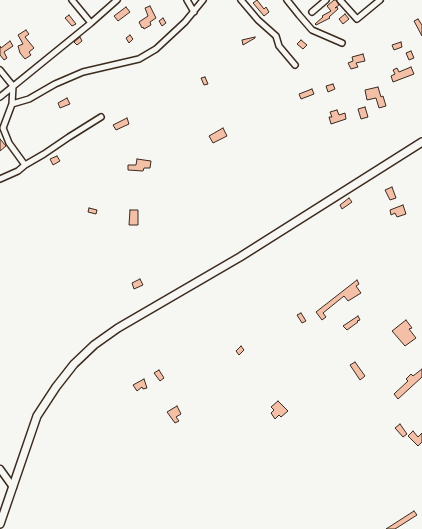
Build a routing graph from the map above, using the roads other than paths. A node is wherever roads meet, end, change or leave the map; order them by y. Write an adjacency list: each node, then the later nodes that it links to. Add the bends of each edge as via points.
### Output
1 (72, 0): 12 (street)
2 (117, 0): 12 (street)
3 (187, 0): 10 (street)
4 (204, 0): 10 (street)
5 (241, 0): 14 (street, via 276,36 278,46)
6 (287, 0): 13 (street, via 312,30)
7 (326, 0): 11 (street)
8 (340, 0): 9 (street, via 357,19)
9 (380, 0)
10 (194, 12): 18 (street, via 156,49 139,59 83,72 29,99)
11 (312, 12)
12 (91, 23): 16 (street)
13 (342, 43)
14 (295, 65)
15 (0, 70): 16 (street)
16 (13, 86): 17 (street); 18 (street)
17 (0, 97)
18 (12, 104): 21 (street, via 3,128 8,143)
19 (101, 117): 21 (street)
20 (422, 142): 24 (main road, via 240,257 118,328 94,345 74,364 37,416)
21 (25, 165): 22 (street)
22 (0, 179)
23 (0, 469): 24 (street)
24 (13, 487): 25 (main road)
25 (0, 524)

